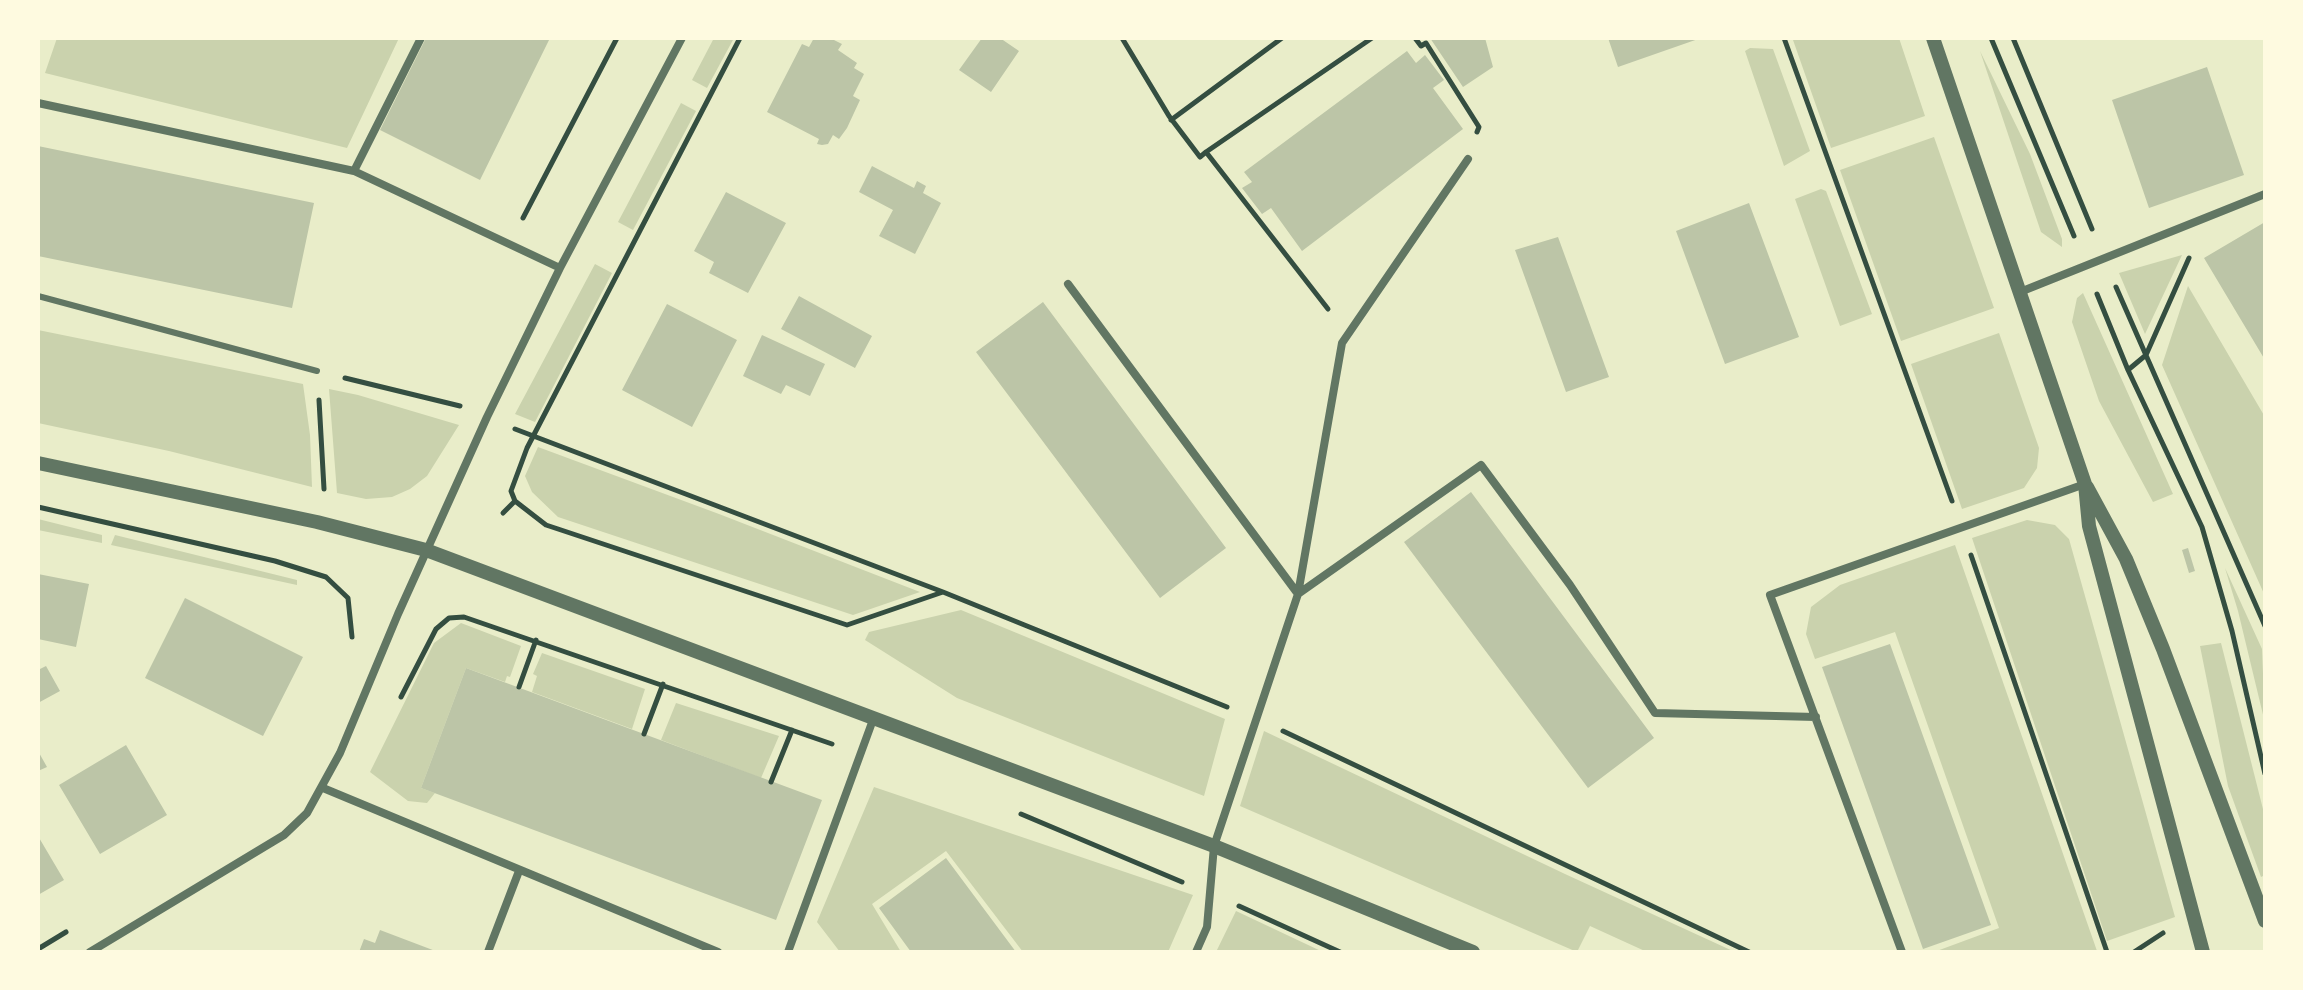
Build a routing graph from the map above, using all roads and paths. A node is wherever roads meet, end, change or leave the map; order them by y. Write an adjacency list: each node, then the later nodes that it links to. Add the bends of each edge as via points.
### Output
1 (421, 38): 16 (street)
2 (682, 38): 21 (street)
3 (740, 38): 31 (path)
4 (1122, 38): 13 (path)
5 (1282, 38): 13 (path)
6 (1372, 38): 14 (path)
7 (1415, 38): 15 (path, via 1421,46 1426,43 1479,127)
8 (1784, 38): 40 (path)
9 (1933, 38): 23 (street)
10 (1991, 38): 20 (path)
11 (2013, 38): 19 (path)
12 (38, 103): 16 (street)
13 (1171, 120): 14 (path, via 1200,157)
14 (1206, 152): 25 (path)
15 (1468, 159): 25 (street)
16 (354, 171): 21 (street)
17 (2265, 194): 18 (street)
18 (2198, 222): 19 (street); 26 (path, via 2186,272)
19 (2103, 258): 20 (street); 26 (path)
20 (2085, 264): 23 (street); 27 (path)
21 (560, 268): 41 (street)
22 (1068, 284): 43 (street)
23 (2020, 292): 33 (street)
24 (38, 296): 28 (lane)
25 (1348, 335): 43 (street, via 1342,343)
26 (2146, 355): 27 (path); 35 (path)
27 (2128, 370): 60 (path, via 2202,527)
28 (317, 371): 29 (path); 34 (path)
29 (469, 409)
30 (510, 427): 31 (path)
31 (534, 436): 37 (path, via 511,491); 42 (path)
32 (38, 463): 41 (street)
33 (2085, 484): 40 (street); 67 (street, via 2126,559); 82 (street, via 2089,526)
34 (324, 492)
35 (2207, 494): 36 (path); 48 (path)
36 (2199, 498)
37 (515, 501): 39 (path); 42 (path, via 546,525 847,625)
38 (38, 507): 45 (path, via 275,561 326,577)
39 (503, 513)
40 (1962, 527): 56 (street, via 1770,595); 80 (path)
41 (426, 550): 54 (street); 62 (street)
42 (943, 592): 55 (path)
43 (1298, 594): 55 (street); 56 (street, via 1481,465 1655,713)
44 (358, 597): 45 (path)
45 (348, 598): 51 (path)
46 (468, 611): 50 (path, via 464,617)
47 (429, 626): 49 (path)
48 (2265, 626)
49 (436, 629)
50 (536, 640): 52 (path); 53 (path)
51 (351, 644)
52 (663, 684): 57 (path); 58 (path)
53 (519, 687)
54 (874, 717): 59 (street); 64 (street)
55 (1254, 717): 64 (street); 78 (path)
56 (1816, 717): 79 (street)
57 (792, 730): 59 (path); 61 (path)
58 (644, 734)
59 (858, 753): 74 (street)
60 (2265, 774)
61 (771, 782)
62 (323, 788): 65 (street); 71 (street, via 284,835)
63 (1009, 809): 66 (path)
64 (1214, 846): 66 (street); 77 (street)
65 (519, 871): 72 (street); 73 (street)
66 (1209, 893): 75 (street, via 1207,927); 76 (path)
67 (2265, 921)
68 (2175, 926): 81 (path)
69 (75, 927): 70 (path)
70 (38, 949)
71 (90, 952)
72 (488, 952)
73 (718, 952)
74 (788, 952)
75 (1196, 952)
76 (1340, 952)
77 (1473, 952)
78 (1749, 952)
79 (1902, 952)
80 (2107, 952)
81 (2134, 952)
82 (2203, 952)

